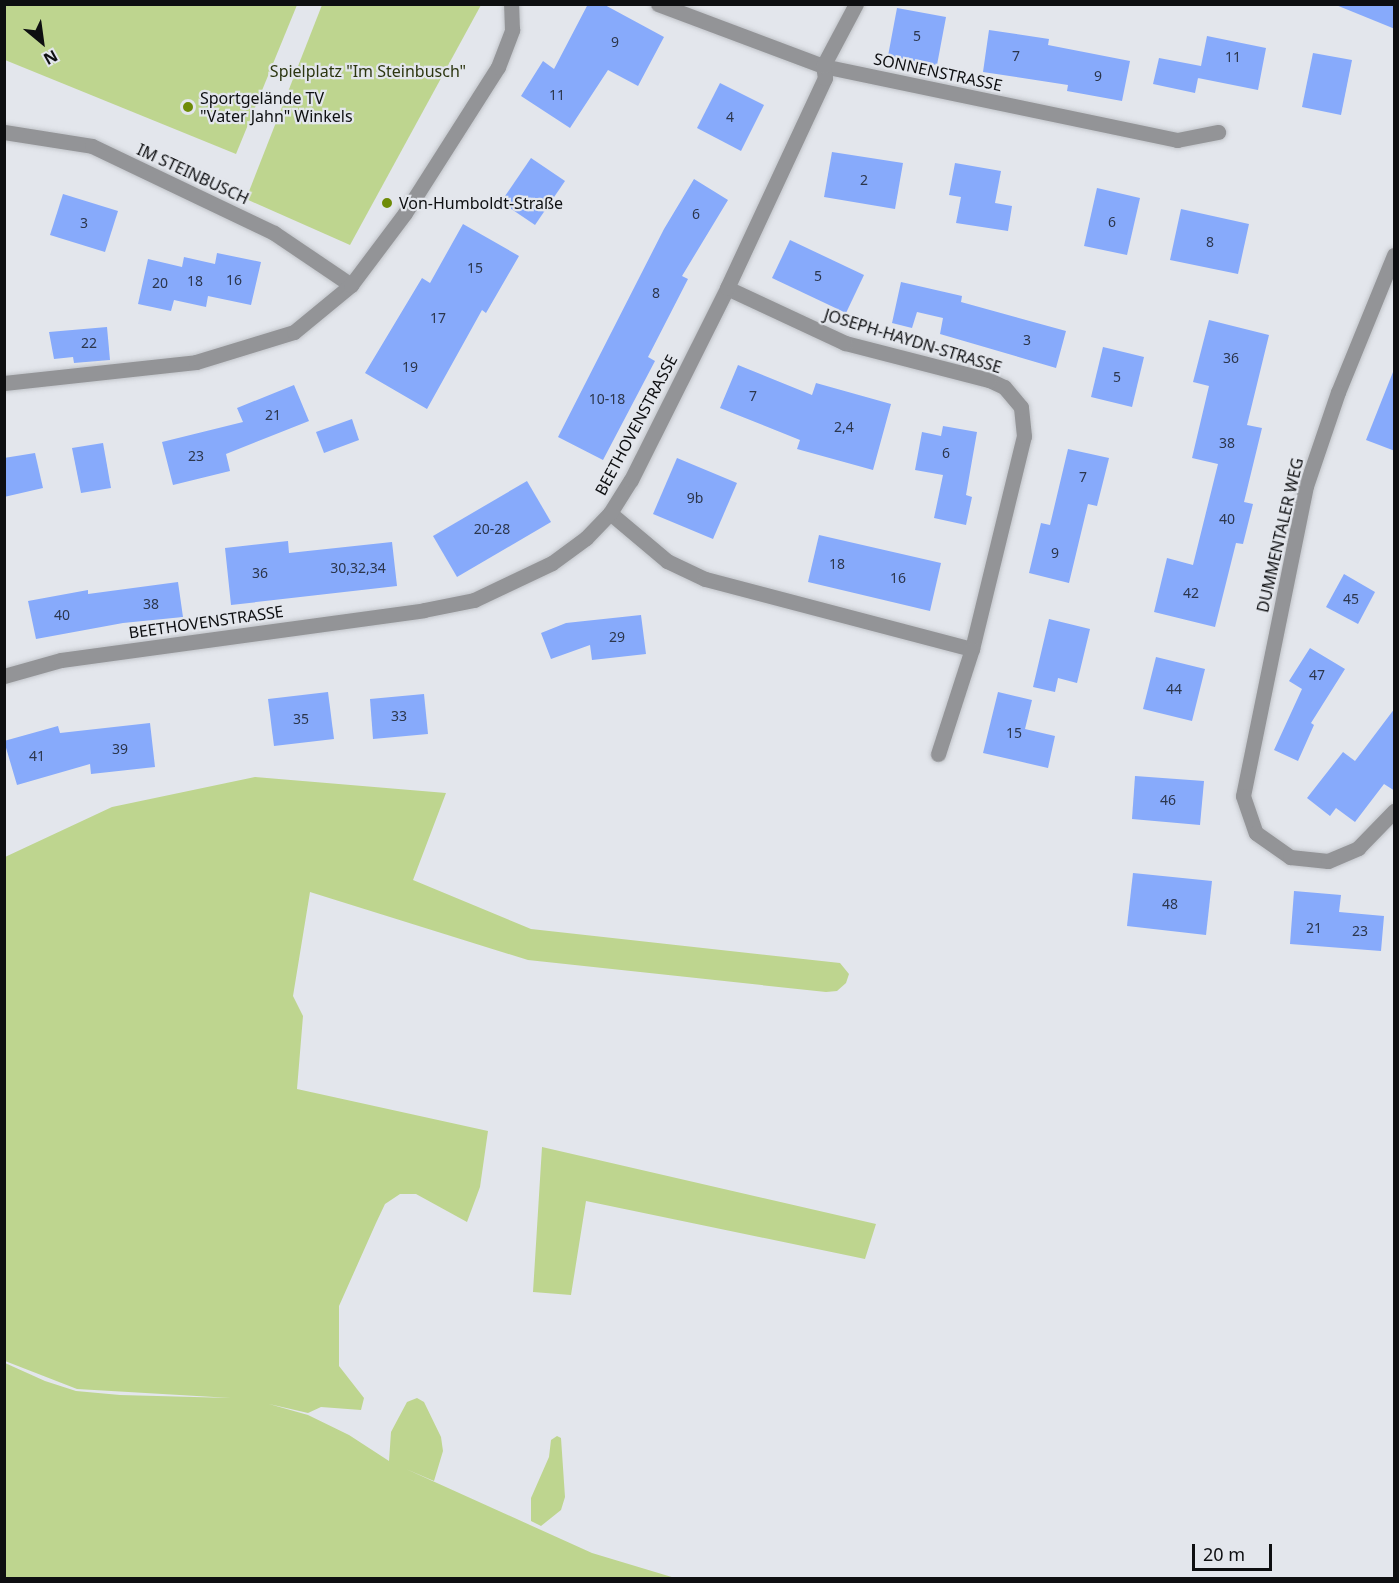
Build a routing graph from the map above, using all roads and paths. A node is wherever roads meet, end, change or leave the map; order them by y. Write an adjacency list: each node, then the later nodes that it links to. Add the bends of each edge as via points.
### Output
1 (511, 4): 8 (street, via 512,30 498,67 405,213)
2 (658, 4): 4 (street, SONNENSTRASSE)
3 (856, 4): 4 (street, BEETHOVENSTRASSE)
4 (823, 66): 6 (street, SONNENSTRASSE, via 1177,140); 9 (street, BEETHOVENSTRASSE, via 825,78)
5 (4, 132): 8 (street, IM STEINBUSCH, via 92,146 274,232)
6 (1218, 132)
7 (1395, 255): 15 (street, DUMMENTALER WEG, via 1338,392 1306,486 1243,796 1256,833 1290,858 1328,861 1358,848)
8 (351, 285): 10 (street, via 294,332 196,362)
9 (727, 288): 11 (street, BEETHOVENSTRASSE, via 631,480); 12 (street, JOSEPH-HAYDN-STRASSE, via 845,343 989,380 1004,387 1021,407 1024,436)
10 (4, 383)
11 (610, 513): 12 (street, via 667,561 705,579); 13 (street, BEETHOVENSTRASSE, via 586,538 552,563 474,600 61,660)
12 (972, 649): 14 (street, JOSEPH-HAYDN-STRASSE)
13 (4, 676)
14 (938, 754)
15 (1395, 811)

